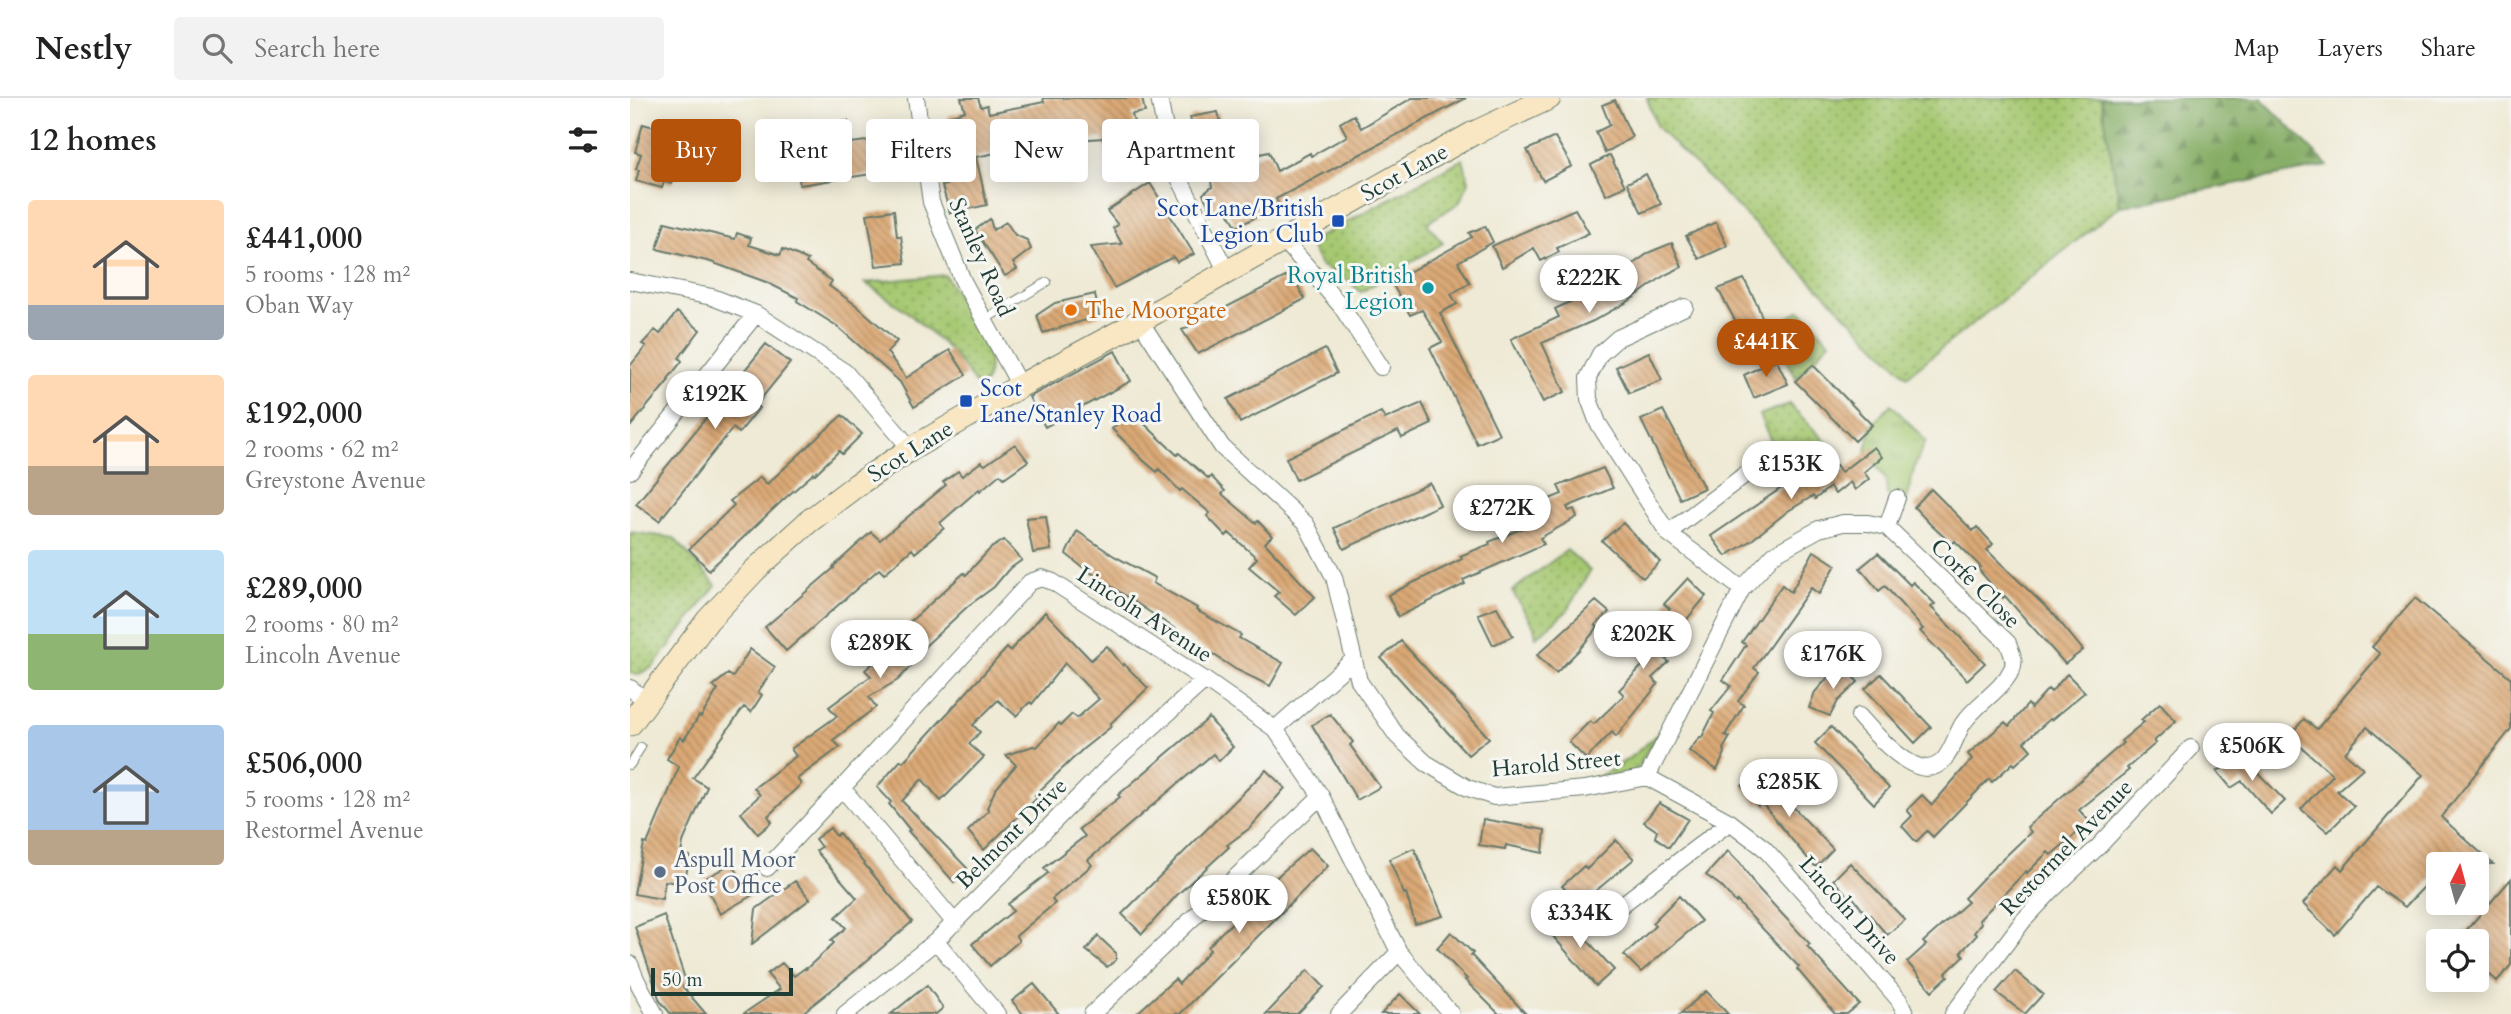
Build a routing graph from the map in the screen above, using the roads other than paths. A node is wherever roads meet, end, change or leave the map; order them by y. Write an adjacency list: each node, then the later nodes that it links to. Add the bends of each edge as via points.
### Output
1 (916, 98): 10 (street, Stanley Road, via 931,202)
2 (1159, 98): 5 (street, via 1178,176)
3 (1537, 100): 4 (main road, Scot Lane)
4 (1284, 240): 5 (main road, Scot Lane); 12 (street, via 1341,306)
5 (1227, 272): 11 (main road, Scot Lane)
6 (630, 281): 9 (street, via 712,297)
7 (1047, 282): 10 (lane)
8 (1685, 307): 19 (street, via 1618,338 1600,354 1588,378 1589,399 1598,423)
9 (756, 314): 14 (street, via 845,372); 16 (street)
10 (984, 320): 13 (street, Stanley Road)
11 (1140, 321): 13 (main road, Scot Lane); 21 (street, Harold Street, via 1222,447 1306,524 1334,576)
12 (1381, 367)
13 (1020, 386): 14 (main road, Scot Lane)
14 (911, 449): 23 (main road, Scot Lane, via 808,522 755,570)
15 (1755, 467): 19 (street)
16 (630, 471)
17 (1897, 498): 18 (street)
18 (1887, 527): 20 (street, via 1843,523 1819,529 1774,554); 24 (street, Corfe Close, via 2008,643 2013,667 1976,707 1938,766 1925,768 1909,762)
19 (1668, 533): 20 (street)
20 (1742, 589): 30 (street)
21 (1353, 660): 26 (street); 30 (street, Harold Street, via 1359,681 1397,736 1426,763 1468,788 1494,797 1585,789)
22 (1205, 680): 26 (street, Lincoln Avenue); 31 (street, Lincoln Avenue, via 1042,578 1030,582); 36 (street, Belmont Drive, via 1107,768)
23 (638, 694): 25 (main road, Scot Lane)
24 (1859, 716)
25 (630, 724)
26 (1275, 729): 32 (street, Lincoln Avenue)
27 (641, 747): 29 (lane)
28 (2191, 748): 47 (street, Restormel Avenue, via 2022,922)
29 (630, 765)
30 (1647, 776): 33 (street, Lincoln Drive)
31 (842, 788): 34 (street, Lincoln Avenue); 36 (street)
32 (1321, 796): 38 (street, Lincoln Avenue); 43 (street)
33 (1730, 822): 35 (street); 46 (street, Lincoln Drive, via 1764,848 1899,1000)
34 (767, 867)
35 (1602, 920)
36 (955, 923): 37 (street, Belmont Drive)
37 (936, 942): 41 (street, Belmont Drive); 42 (street)
38 (1399, 952): 44 (street); 45 (street, Lincoln Avenue)
39 (630, 964): 40 (street)
40 (655, 1014)
41 (845, 1014)
42 (997, 1014)
43 (1092, 1014)
44 (1339, 1014)
45 (1451, 1014)
46 (1906, 1014)
47 (1953, 1014)

